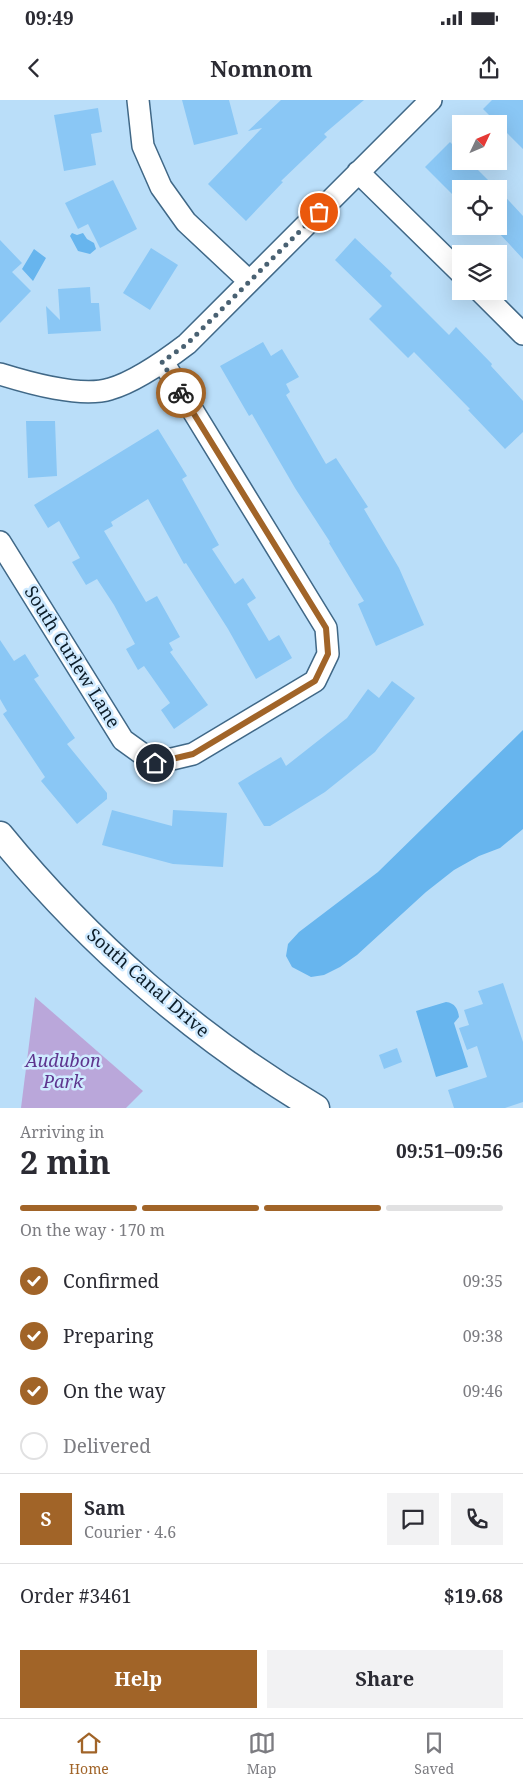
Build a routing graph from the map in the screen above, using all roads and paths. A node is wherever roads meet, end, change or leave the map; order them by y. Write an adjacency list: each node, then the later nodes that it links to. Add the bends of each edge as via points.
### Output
1 (138, 100): 5 (street, via 143,146 161,187 186,222)
2 (431, 100): 3 (street)
3 (358, 172): 4 (street); 5 (street)
4 (452, 264)
5 (249, 280): 8 (street, via 187,344)
6 (489, 300): 7 (street)
7 (523, 334)
8 (162, 362): 9 (street, via 110,389 82,392 28,383); 10 (street, South Curlew Lane, via 326,628 328,654 315,681 193,754 155,763 123,740)
9 (0, 374)
10 (0, 542)
11 (0, 835): 12 (street, South Canal Drive, via 69,911 144,983 224,1049)
12 (316, 1108)

